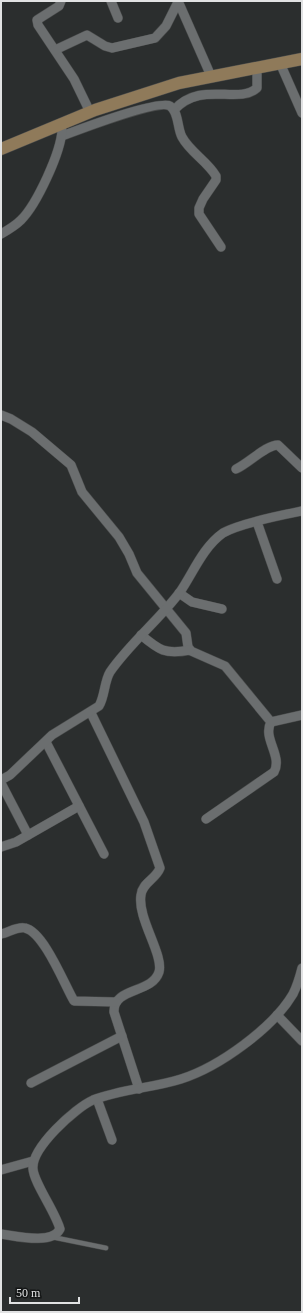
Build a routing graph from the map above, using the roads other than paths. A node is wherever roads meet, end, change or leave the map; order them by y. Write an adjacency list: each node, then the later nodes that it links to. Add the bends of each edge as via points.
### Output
1 (61, 1): 5 (street, via 59,6 37,20)
2 (111, 1): 4 (street)
3 (178, 1): 5 (street, via 166,26 155,38 112,48 87,35); 9 (street)
4 (118, 18)
5 (55, 50): 11 (street, via 74,79)
6 (302, 59): 7 (street)
7 (280, 63): 8 (street); 12 (street)
8 (257, 68): 9 (street); 10 (street, via 257,88 252,92 206,94 186,100)
9 (211, 76): 11 (street)
10 (174, 110): 13 (street, via 163,104); 16 (street, via 182,137 216,176 199,208 199,214)
11 (90, 112): 13 (street)
12 (302, 113)
13 (62, 130): 14 (street); 15 (street, via 60,148 28,212 12,228)
14 (1, 149)
15 (1, 234)
16 (221, 247)
17 (1, 415): 24 (street, via 32,432 71,466 82,492 119,538 137,574)
18 (302, 468): 19 (street, via 278,445 268,448)
19 (236, 469)
20 (302, 511): 21 (street)
21 (257, 522): 22 (street); 23 (street, via 224,533 214,541)
22 (277, 579)
23 (179, 593): 24 (street); 25 (street, via 192,602)
24 (165, 608): 26 (street); 27 (street, via 186,633)
25 (222, 609)
26 (141, 635): 27 (street, via 156,648 166,652); 28 (street, via 109,674 102,700)
27 (190, 650): 30 (street, via 225,666)
28 (91, 713): 31 (street, via 52,735); 40 (street, via 144,822 160,868 141,894 144,919 160,967 159,973 148,984)
29 (302, 714): 30 (street)
30 (271, 722): 34 (street, via 269,732 276,762 274,772)
31 (46, 742): 32 (street); 33 (street)
32 (1, 782): 35 (street)
33 (79, 806): 35 (street); 37 (street)
34 (206, 819)
35 (28, 835): 36 (street)
36 (1, 847)
37 (104, 854)
38 (1, 934): 40 (street, via 20,928 29,930 54,960 74,1002)
39 (302, 968): 41 (street, via 294,992)
40 (116, 1002): 42 (street, via 114,1012)
41 (277, 1015): 43 (street); 45 (street, via 221,1061 182,1079)
42 (122, 1036): 44 (street); 45 (street)
43 (302, 1041)
44 (31, 1083)
45 (139, 1089): 46 (street)
46 (96, 1099): 47 (street); 48 (street, via 85,1104 65,1122 39,1149)
47 (112, 1140)
48 (33, 1161): 49 (street); 51 (street, via 35,1177 60,1229 58,1234)
49 (1, 1170)
50 (1, 1234): 51 (street, via 32,1238)
51 (52, 1237): 52 (lane)
52 (106, 1248)

